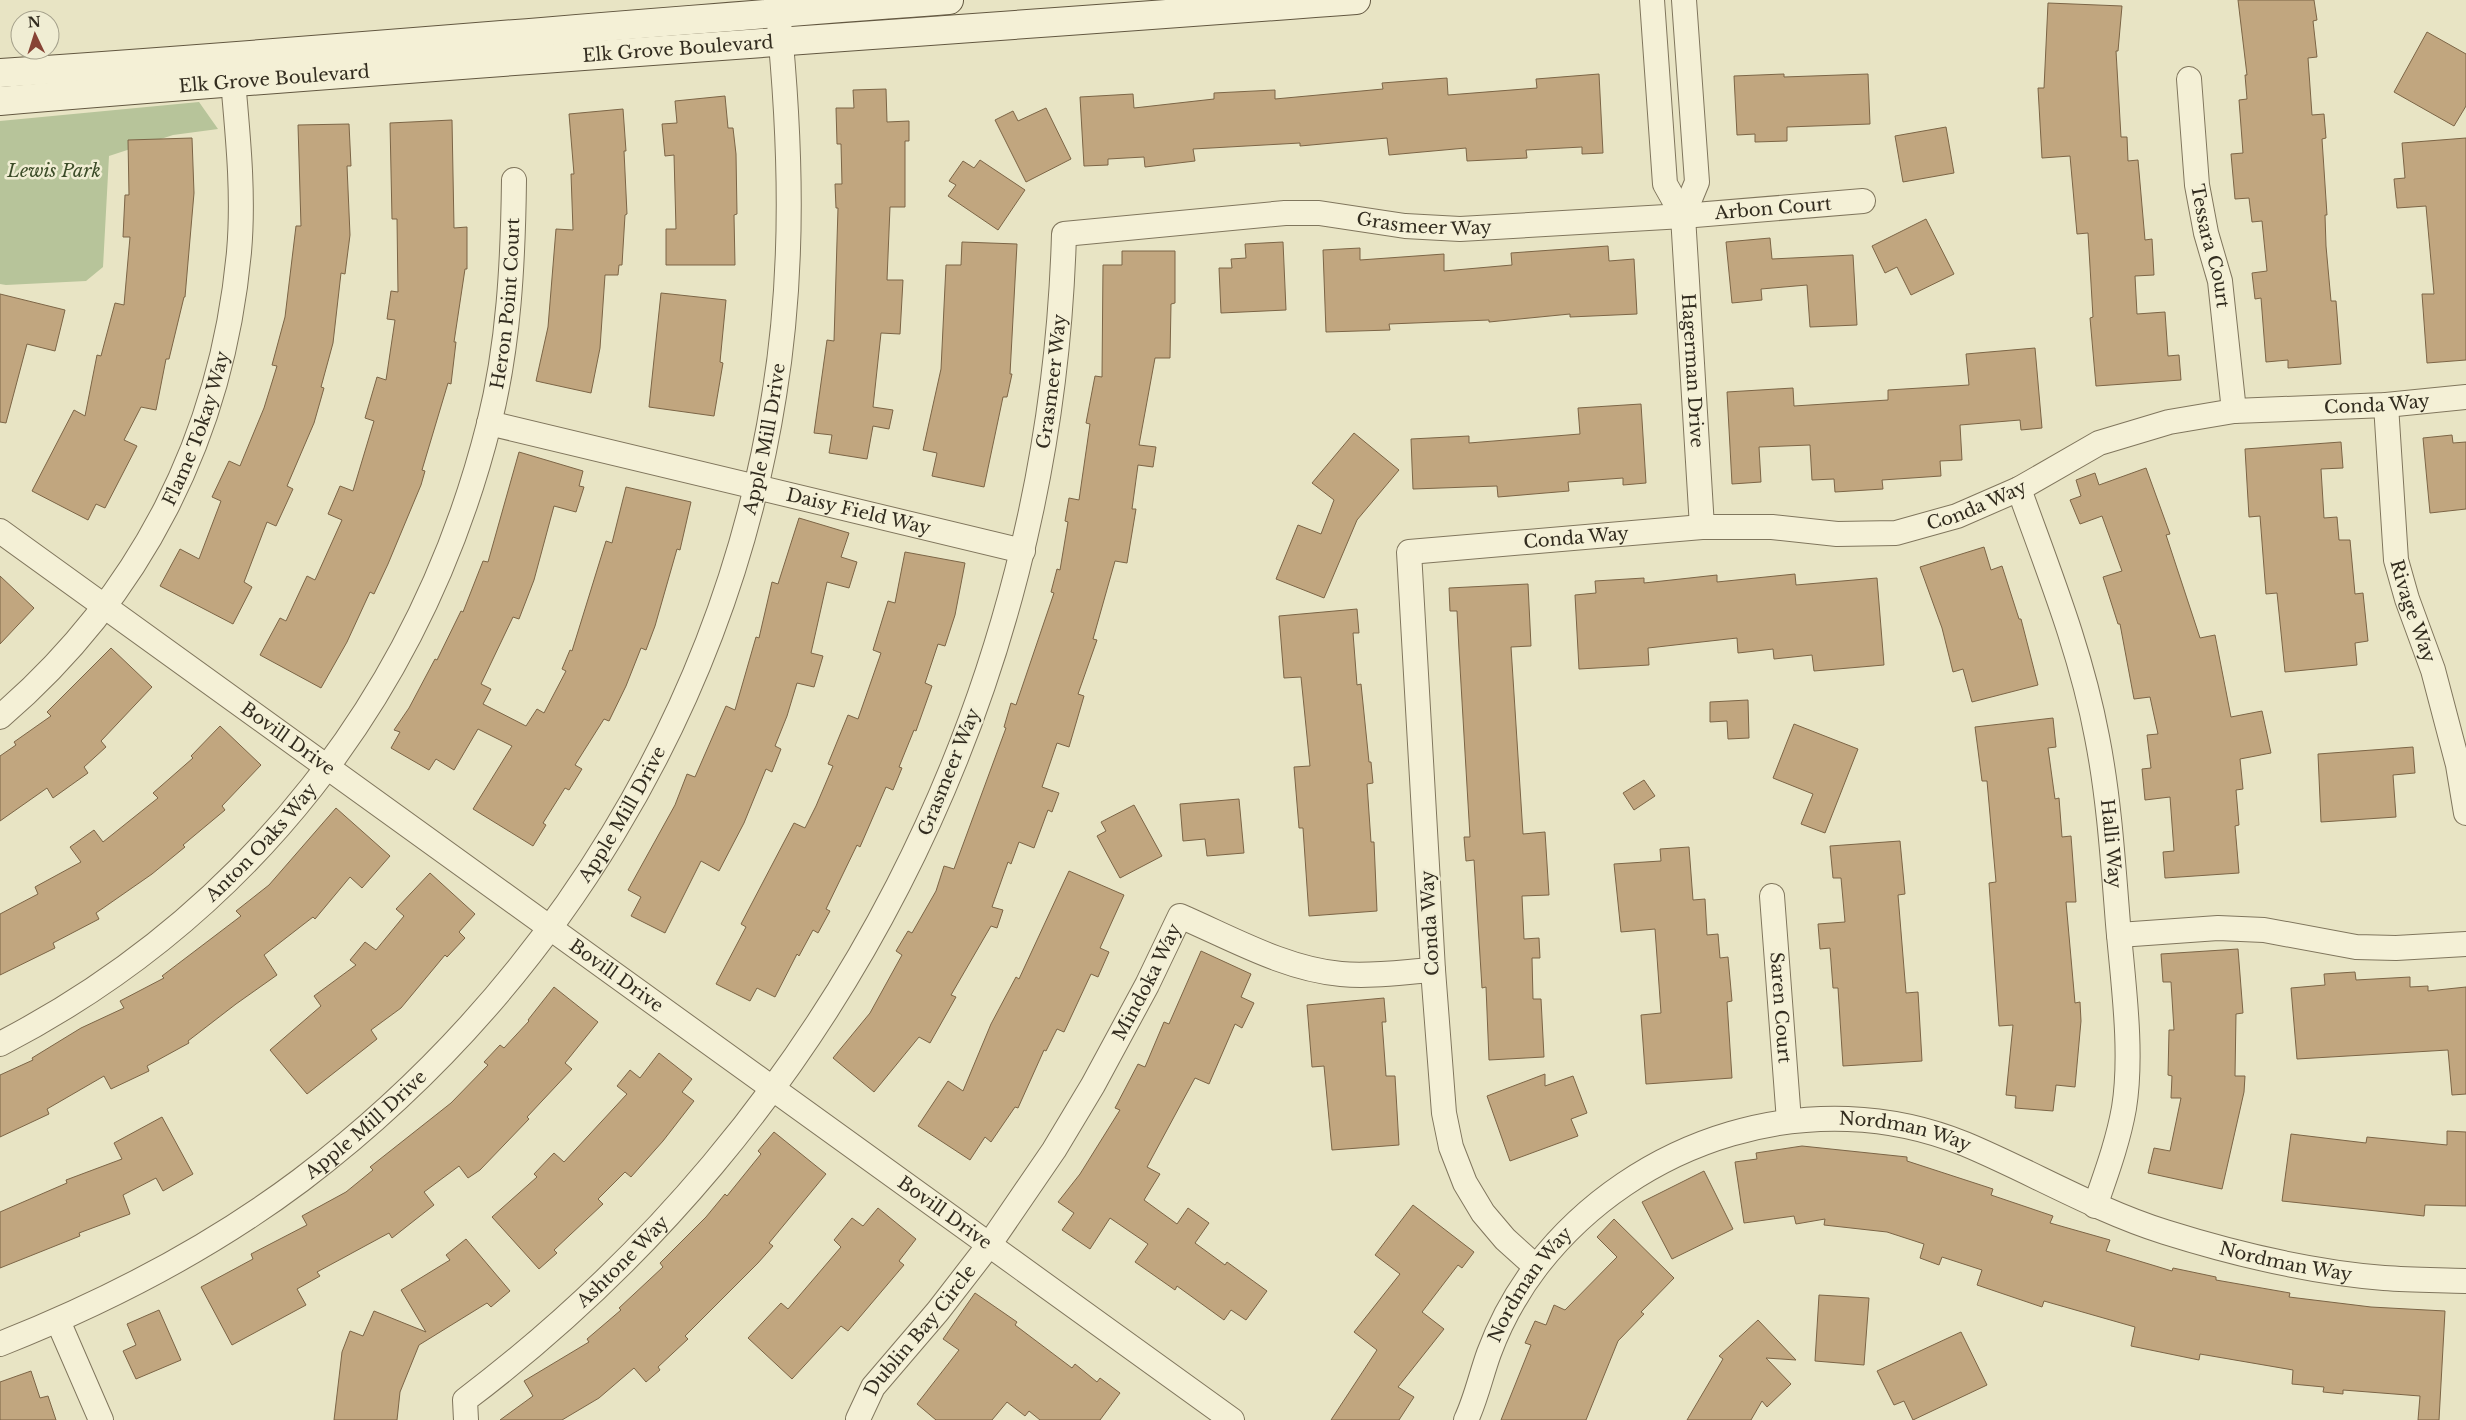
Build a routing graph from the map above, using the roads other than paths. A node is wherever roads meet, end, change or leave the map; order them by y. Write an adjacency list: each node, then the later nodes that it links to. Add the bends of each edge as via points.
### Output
1 (949, 0): 5 (main road, Elk Grove Boulevard)
2 (1356, 0): 6 (main road, Elk Grove Boulevard)
3 (1652, 0): 13 (street, Hagerman Drive, via 1665,184)
4 (1684, 0): 13 (street, Hagerman Drive, via 1697,182)
5 (778, 6): 6 (street, Apple Mill Drive); 7 (main road, Elk Grove Boulevard, via 222,58)
6 (781, 41): 9 (main road, Elk Grove Boulevard); 18 (street, Apple Mill Drive, via 788,147 789,241 783,334)
7 (0, 72)
8 (2189, 79): 16 (street, Tessara Court, via 2197,185 2220,281)
9 (233, 82): 10 (main road, Elk Grove Boulevard); 23 (street, Flame Tokay Way, via 240,178 239,250 220,369 180,483 146,547)
10 (0, 101)
11 (514, 180): 17 (street, Heron Point Court, via 513,262 508,316)
12 (1863, 201): 13 (street, Arbon Court)
13 (1683, 216): 20 (street, Hagerman Drive); 22 (street, Grasmeer Way, via 1460,229 1405,226 1319,213 1285,213 1064,234 1054,376 1038,482)
14 (2466, 396): 15 (street, Conda Way)
15 (2386, 405): 16 (street, Conda Way); 25 (street, Rivage Way, via 2396,560)
16 (2234, 411): 19 (street, Conda Way, via 2169,422 2099,443)
17 (489, 423): 18 (street, Daisy Field Way); 26 (street, Anton Oaks Way, via 467,502 414,628 374,700)
18 (756, 487): 22 (street, Daisy Field Way); 29 (street, Apple Mill Drive, via 708,643 683,703 606,847)
19 (2019, 489): 20 (street, Conda Way, via 1957,516 1896,533 1836,534 1772,527); 30 (street, Halli Way, via 2070,631 2097,736 2107,796)
20 (1702, 527): 32 (street, Conda Way, via 1409,552)
21 (0, 531): 23 (street, Bovill Drive)
22 (1023, 551): 34 (street, Grasmeer Way, via 997,648 964,742 924,835 870,940)
23 (106, 607): 24 (street, Flame Tokay Way, via 59,662); 26 (street, Bovill Drive)
24 (0, 717)
25 (2462, 764): 27 (street, Rivage Way)
26 (328, 768): 29 (street, Bovill Drive); 33 (street, Anton Oaks Way, via 274,833 222,887 150,949 105,983)
27 (2466, 813)
28 (1772, 896): 35 (street, Saren Court)
29 (551, 928): 34 (street, Bovill Drive); 40 (street, Apple Mill Drive, via 490,1004 376,1120 247,1218 164,1269)
30 (2119, 935): 31 (street, via 2218,928 2264,930 2356,947); 36 (street, Halli Way, via 2127,1061 2124,1107 2116,1147)
31 (2466, 944)
32 (1433, 970): 37 (street, Mindoka Way, via 1366,975 1340,974 1301,966 1180,916 1093,1086); 38 (street, Conda Way, via 1444,1113 1451,1147 1465,1183 1483,1213 1505,1239)
33 (0, 1044)
34 (774, 1089): 37 (street, Bovill Drive); 44 (street, Ashtone Way, via 689,1194 634,1253 564,1319 465,1400)
35 (1788, 1121): 36 (street, Nordman Way, via 1871,1121 1915,1129 1964,1144); 38 (street, Nordman Way, via 1710,1140 1660,1161 1592,1207)
36 (2095, 1206): 39 (street, Nordman Way, via 2229,1251 2296,1266 2382,1278)
37 (989, 1245): 42 (street, Dublin Bay Circle, via 873,1387); 45 (street, Bovill Drive)
38 (1536, 1267): 46 (street, Nordman Way, via 1509,1311 1490,1351)
39 (2466, 1281)
40 (58, 1321): 41 (street, Apple Mill Drive); 43 (street)
41 (0, 1344)
42 (858, 1419)
43 (101, 1420)
44 (466, 1420)
45 (1232, 1420)
46 (1466, 1420)

